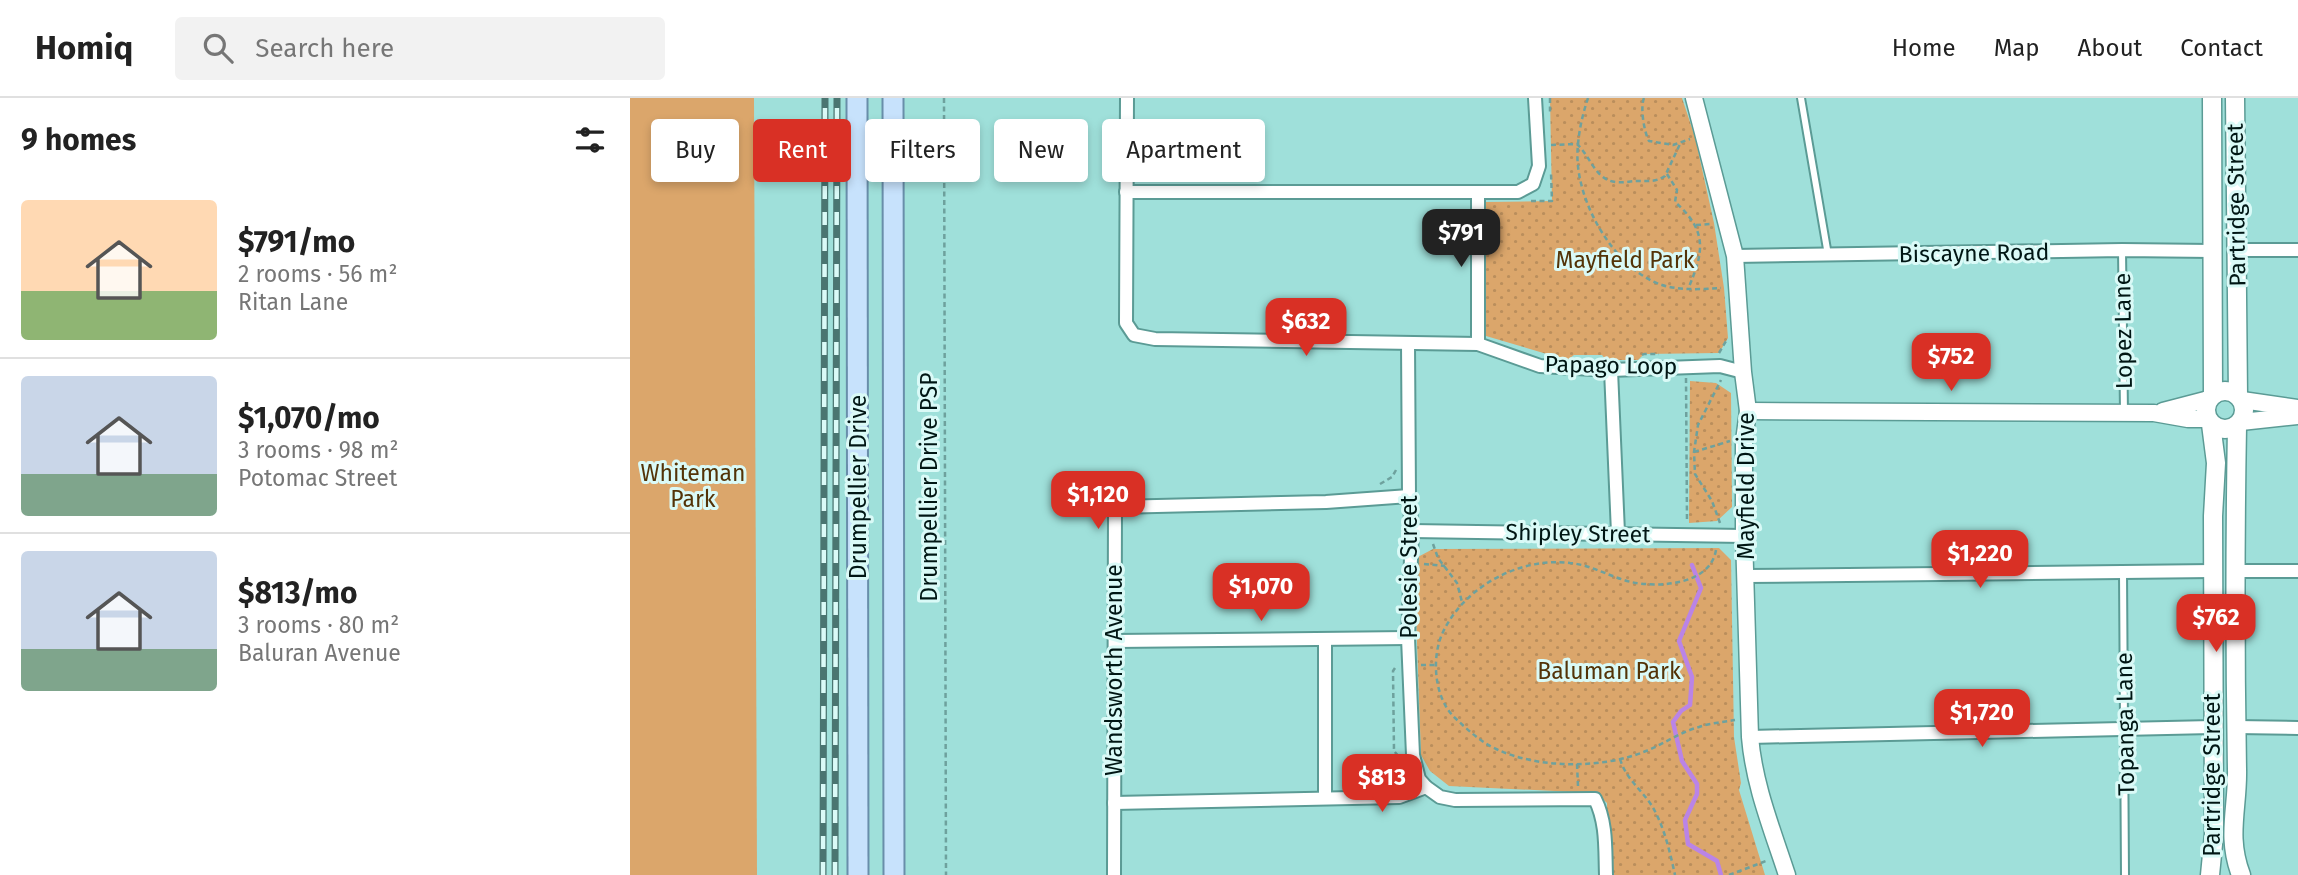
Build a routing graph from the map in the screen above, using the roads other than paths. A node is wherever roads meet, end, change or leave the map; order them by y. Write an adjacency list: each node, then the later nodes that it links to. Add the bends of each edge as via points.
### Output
1 (857, 98): 50 (main road, Drumpellier Drive)
2 (893, 98): 51 (main road, Drumpellier Drive)
3 (1127, 98): 9 (street, Papago Loop)
4 (1535, 98): 10 (street, via 1539,166 1533,184 1518,192)
5 (1693, 98): 16 (street, Mayfield Drive)
6 (1801, 98): 15 (lane)
7 (2212, 98): 14 (main road, Partridge Street)
8 (2235, 98): 12 (main road, Partridge Street)
9 (1126, 191): 10 (street); 17 (street, Papago Loop, via 1126,323 1134,335)
10 (1478, 193): 18 (street)
11 (2122, 250): 14 (street, Biscayne Road); 15 (street, Biscayne Road); 25 (lane, Lopez Lane)
12 (2237, 250): 13 (street); 22 (main road, Partridge Street)
13 (2298, 250)
14 (2213, 251): 21 (main road, Partridge Street)
15 (1828, 255): 16 (street, Biscayne Road)
16 (1735, 256): 20 (street, Mayfield Drive)
17 (1408, 343): 18 (street, Papago Loop); 30 (street, Polesie Street)
18 (1478, 344): 19 (street, Papago Loop, via 1540,366)
19 (1612, 370): 20 (street, Papago Loop, via 1720,366); 32 (street)
20 (1743, 372): 24 (street, Mayfield Drive)
21 (2211, 397): 22 (main road, via 2223,391); 26 (street); 28 (main road, via 2206,409)
22 (2240, 398): 23 (street); 29 (main road, via 2245,411)
23 (2298, 408)
24 (1748, 411): 25 (street); 33 (street, Mayfield Drive)
25 (2124, 412): 26 (street)
26 (2154, 412): 28 (street)
27 (2298, 416): 29 (street)
28 (2210, 422): 29 (main road, via 2227,430); 34 (main road, Partridge Street, via 2216,463)
29 (2239, 424): 35 (main road, Partridge Street)
30 (1409, 496): 31 (street, Polesie Street); 41 (street, Wandsworth Avenue, via 1115,507)
31 (1412, 531): 32 (street, Shipley Street); 39 (street, Polesie Street)
32 (1618, 533): 33 (street, Shipley Street)
33 (1744, 536): 38 (street, Mayfield Drive)
34 (2213, 571): 37 (street); 42 (main road, Partridge Street)
35 (2234, 571): 36 (street); 43 (main road, Partridge Street)
36 (2298, 571)
37 (2123, 572): 38 (street); 45 (lane, Topanga Lane)
38 (1746, 576): 46 (street, Mayfield Drive)
39 (1408, 638): 40 (street); 47 (street, Polesie Street, via 1412,755)
40 (1325, 639): 41 (street); 48 (street)
41 (1115, 641): 49 (street, Wandsworth Avenue)
42 (2213, 727): 45 (street); 56 (main road, Partridge Street)
43 (2236, 727): 44 (street); 58 (main road, Partridge Street, via 2232,839)
44 (2298, 728)
45 (2125, 729): 46 (street); 55 (lane, Topanga Lane)
46 (1750, 737): 54 (street, Mayfield Drive, via 1758,787)
47 (1426, 787): 48 (street, via 1399,797); 53 (street, via 1455,800 1595,799 1602,813)
48 (1325, 798): 49 (street)
49 (1114, 803): 52 (street, Wandsworth Avenue)
50 (858, 875)
51 (894, 875)
52 (1114, 875)
53 (1606, 875)
54 (1787, 875)
55 (2125, 875)
56 (2210, 875)
57 (2216, 875): 58 (main road)
58 (2239, 875)

